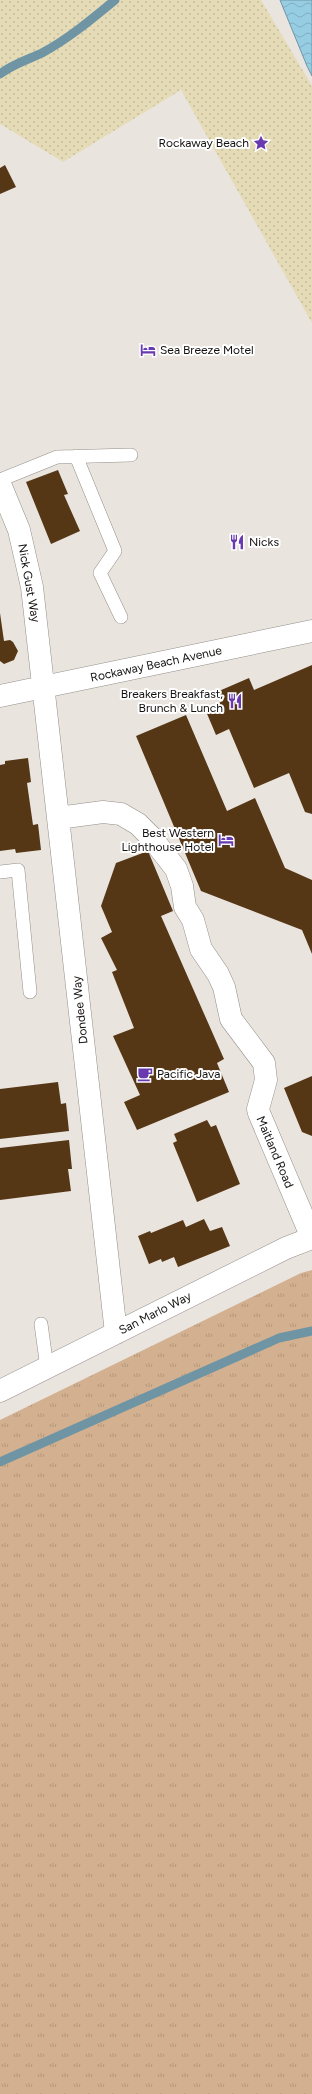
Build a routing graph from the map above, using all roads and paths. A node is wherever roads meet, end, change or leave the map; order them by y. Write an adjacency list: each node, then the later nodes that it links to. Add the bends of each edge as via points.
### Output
1 (131, 455): 2 (lane)
2 (76, 456): 3 (lane, via 57,457); 5 (lane, via 116,551 100,572)
3 (0, 480)
4 (0, 484): 7 (street, Nick Gust Way, via 19,530 27,558)
5 (120, 618)
6 (312, 632): 7 (street, Rockaway Beach Avenue)
7 (43, 687): 8 (street, Rockaway Beach Avenue); 9 (street, Dondee Way)
8 (0, 696)
9 (58, 818): 12 (street, Maitland Road, via 103,812 121,814 138,824 176,869 185,907 193,920 201,949 224,987 231,1019 264,1063 266,1080 259,1113); 14 (street, Dondee Way)
10 (0, 872): 11 (lane, via 18,870)
11 (30, 992)
12 (312, 1238): 14 (street, San Marlo Way, via 286,1248)
13 (41, 1324): 15 (lane)
14 (116, 1333): 15 (street, San Marlo Way)
15 (47, 1368): 16 (street, San Marlo Way)
16 (0, 1391)

